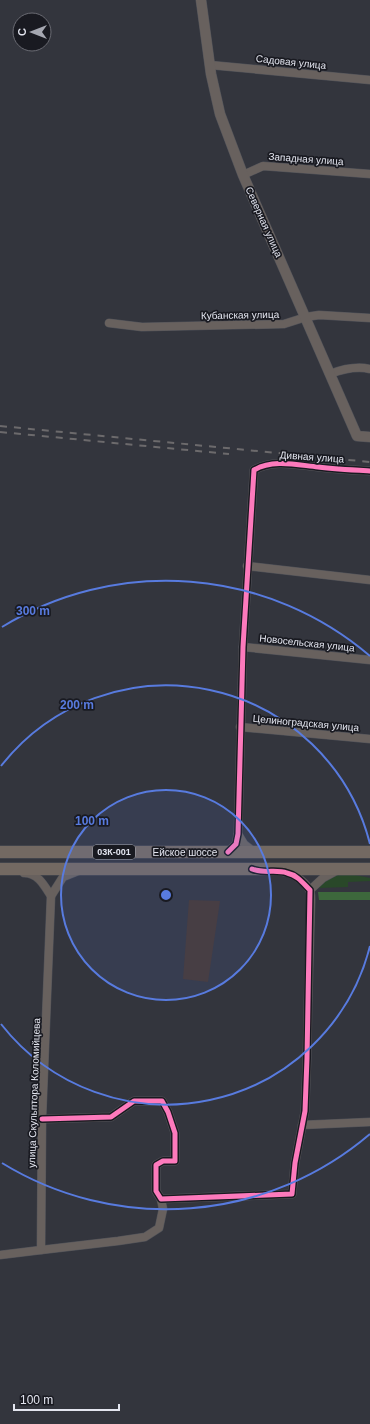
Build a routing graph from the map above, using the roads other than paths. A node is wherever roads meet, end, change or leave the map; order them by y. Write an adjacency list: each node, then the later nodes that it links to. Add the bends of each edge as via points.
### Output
1 (200, 0): 2 (street, Северная улица)
2 (210, 65): 3 (street, Садовая улица); 5 (street, Северная улица, via 220,114)
3 (370, 80)
4 (370, 174): 5 (street, Западная улица, via 263,166)
5 (243, 175): 6 (street, Северная улица)
6 (306, 317): 7 (street, Кубанская улица, via 319,315); 8 (street, Кубанская улица, via 284,324 142,327); 10 (street, Северная улица)
7 (370, 318)
8 (109, 323)
9 (370, 369): 10 (street, via 341,369)
10 (330, 374): 11 (street, Северная улица, via 357,436)
11 (370, 437)
12 (370, 471): 13 (street, Дивная улица, via 298,464 264,465 254,470)
13 (247, 566): 14 (street); 15 (street)
14 (370, 580)
15 (243, 647): 16 (street, Новосельская улица); 17 (street)
16 (370, 660)
17 (240, 727): 18 (street, Целиноградская улица); 19 (street)
18 (370, 739)
19 (238, 834): 21 (street, via 236,844); 22 (street, via 244,844)
20 (0, 852): 21 (main road, Ейское шоссе / 03К-001)
21 (228, 852): 22 (main road, Ейское шоссе / 03К-001)
22 (254, 852): 23 (main road, Ейское шоссе / 03К-001)
23 (370, 852)
24 (84, 869): 25 (main road, Ейское шоссе / 03К-001); 28 (main road, Ейское шоссе / 03К-001); 30 (street, via 63,877)
25 (252, 869): 26 (main road, Ейское шоссе / 03К-001); 29 (street, via 260,872 286,872 299,878)
26 (340, 869): 27 (main road, Ейское шоссе / 03К-001); 29 (street, via 323,878)
27 (370, 869)
28 (0, 870): 30 (street, via 2,873 33,874)
29 (310, 890): 33 (street, via 308,1058)
30 (51, 896): 31 (street, улица Скульптора Коломийцева)
31 (42, 1119): 34 (street, via 111,1117 134,1101 162,1101 175,1133 176,1160 163,1161 156,1165 156,1191); 35 (street, улица Скульптора Коломийцева)
32 (370, 1122): 33 (street)
33 (302, 1125): 34 (street, via 292,1194)
34 (161, 1199): 35 (street, via 163,1209 159,1228 145,1236)
35 (41, 1250): 36 (street)
36 (0, 1255)

